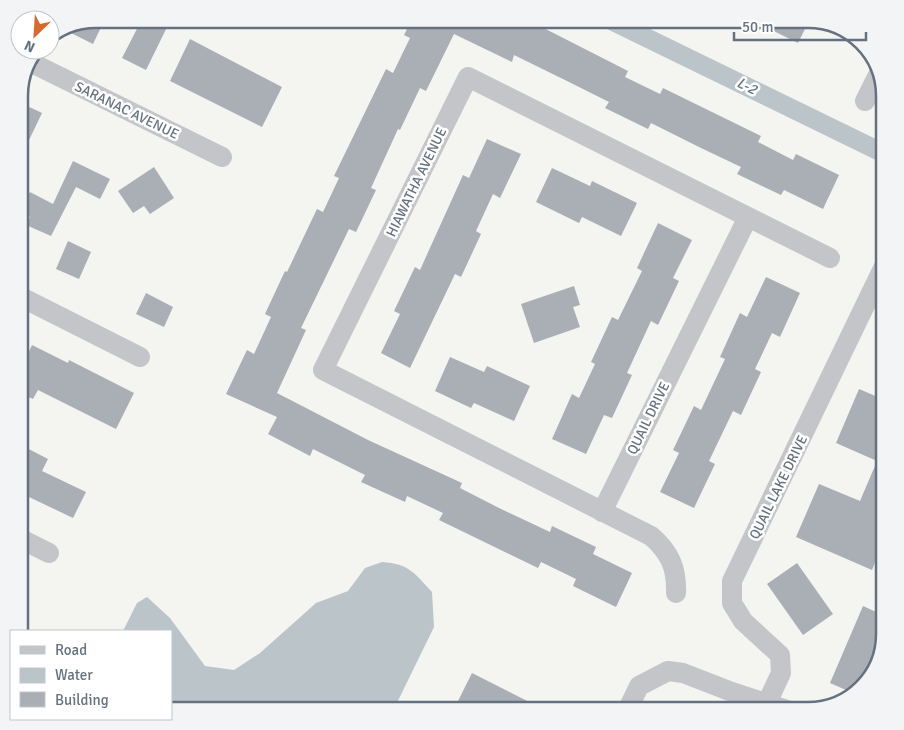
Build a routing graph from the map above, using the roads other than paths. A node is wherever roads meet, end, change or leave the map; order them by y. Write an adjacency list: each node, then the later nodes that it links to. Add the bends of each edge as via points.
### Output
1 (35, 63): 4 (street, SARANAC AVENUE)
2 (875, 82): 3 (street)
3 (865, 102)
4 (222, 157)
5 (748, 216): 6 (street, HIAWATHA AVENUE); 10 (street, QUAIL DRIVE); 10 (street, HIAWATHA AVENUE, via 468,77 323,370)
6 (830, 258)
7 (876, 283): 16 (street, QUAIL LAKE DRIVE, via 732,581 732,603 743,621 780,655 781,673)
8 (28, 301): 9 (street)
9 (140, 357)
10 (602, 512): 13 (street, via 651,536 660,544 674,567)
11 (28, 542): 12 (street)
12 (50, 553)
13 (676, 593)
14 (631, 702): 15 (street, via 639,686 668,671 683,672)
15 (764, 702)
16 (767, 702)

